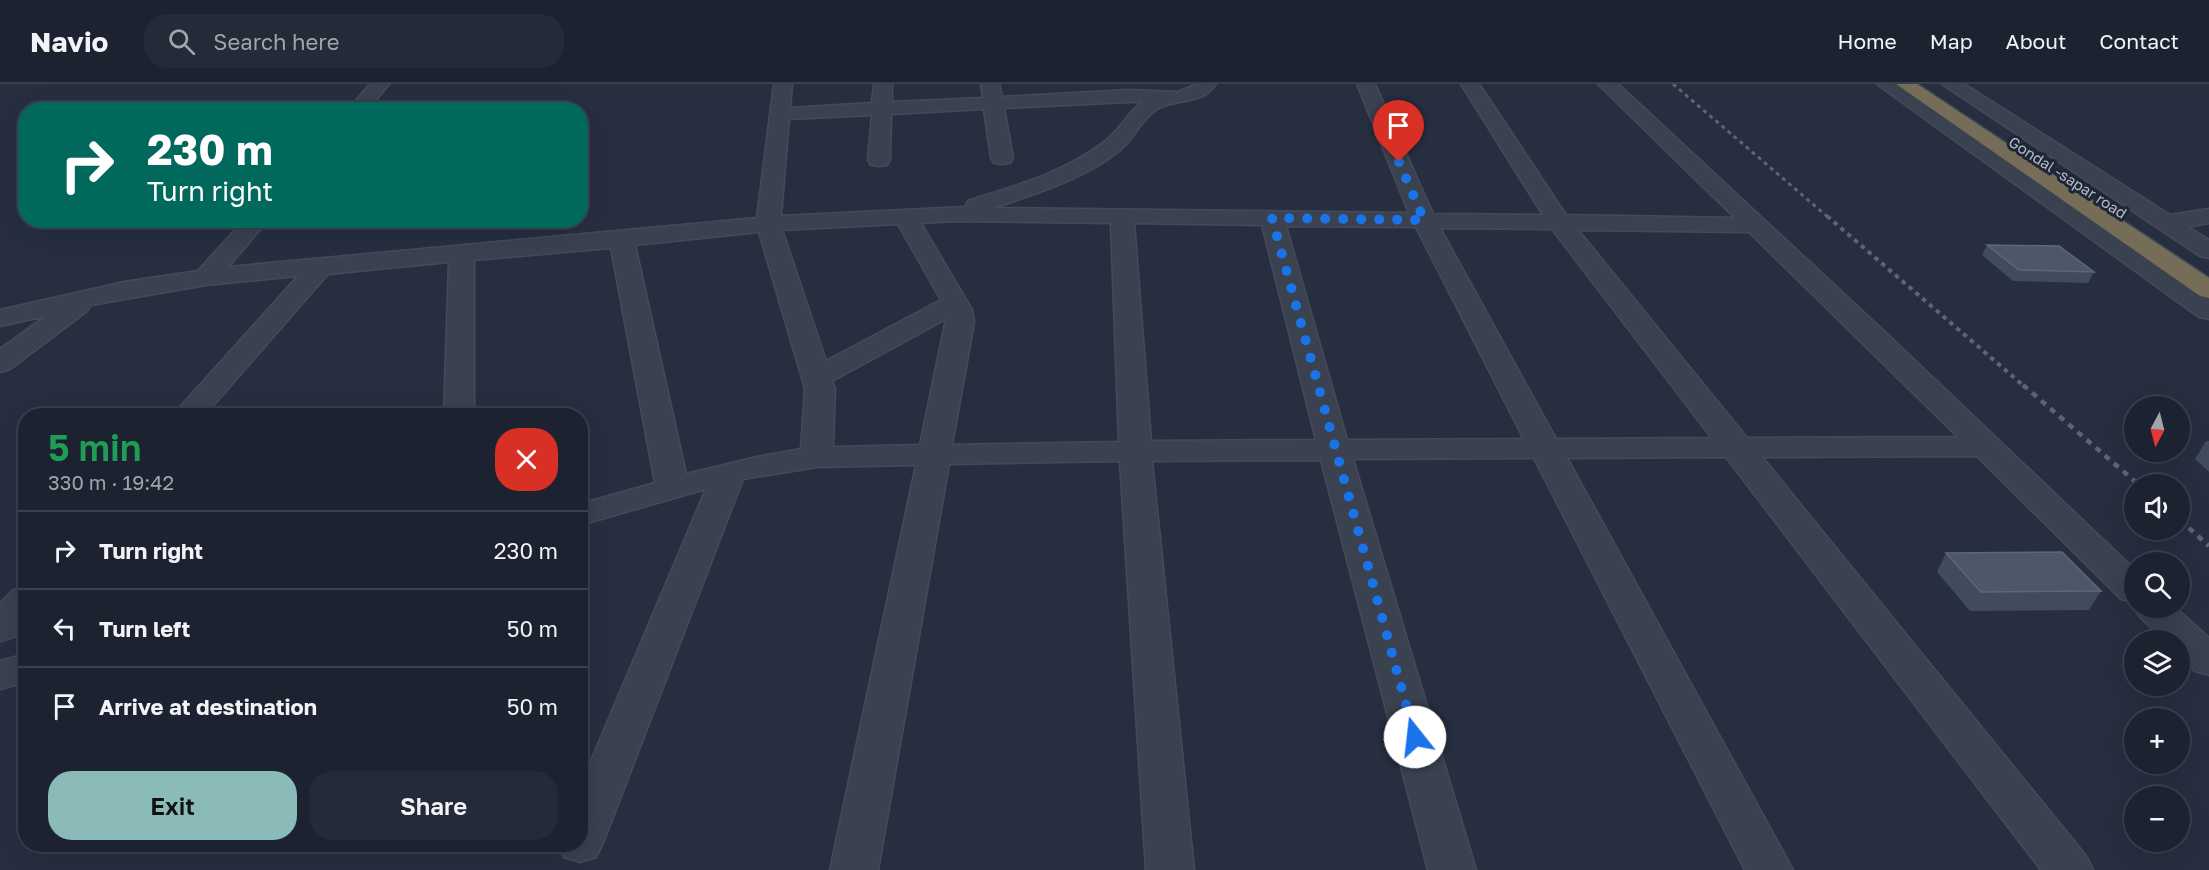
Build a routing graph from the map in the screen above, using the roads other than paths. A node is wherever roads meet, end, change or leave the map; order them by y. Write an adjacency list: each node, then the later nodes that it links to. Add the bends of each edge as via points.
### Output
1 (380, 84): 14 (street)
2 (783, 84): 16 (street)
3 (883, 84): 15 (street)
4 (1206, 84): 13 (street, via 1198,92)
5 (1366, 84): 24 (street)
6 (1470, 84): 25 (street)
7 (1607, 84): 28 (street)
8 (1886, 84): 39 (street)
9 (1905, 84): 36 (highway)
10 (1927, 84): 34 (highway, Gondal -sapar road)
11 (1951, 84): 26 (street)
12 (991, 94): 13 (street); 15 (street); 17 (street)
13 (1175, 97): 19 (street, via 1145,108 1113,146 1078,167)
14 (364, 102)
15 (881, 109): 16 (street); 18 (street)
16 (778, 114): 27 (street)
17 (1002, 158)
18 (879, 160)
19 (955, 214): 20 (street); 21 (street)
20 (905, 216): 27 (street); 38 (street)
21 (1122, 216): 23 (street); 49 (street)
22 (2209, 216): 26 (street)
23 (1272, 218): 24 (street); 48 (street)
24 (1424, 220): 25 (street); 47 (street)
25 (1559, 222): 28 (street); 46 (street)
26 (2166, 223): 31 (street)
27 (768, 224): 30 (street); 42 (street)
28 (1755, 225): 45 (street)
29 (250, 228): 35 (street)
30 (621, 240): 32 (street); 53 (street)
31 (2209, 251)
32 (462, 254): 33 (street); 44 (street)
33 (321, 266): 35 (street); 43 (street)
34 (2209, 270)
35 (206, 277): 37 (street)
36 (2209, 290)
37 (87, 299): 40 (street); 41 (street)
38 (956, 303): 42 (street); 50 (street, via 960,322)
39 (2209, 310)
40 (0, 318)
41 (0, 363)
42 (818, 377): 51 (street)
43 (194, 408)
44 (459, 408)
45 (1986, 447): 46 (street); 55 (street)
46 (1737, 448): 47 (street); 69 (street)
47 (1545, 449): 48 (street); 68 (street)
48 (1335, 450): 49 (street); 67 (street)
49 (1137, 451): 50 (street); 66 (street)
50 (936, 454): 51 (street); 65 (street)
51 (817, 457): 52 (street, via 781,460)
52 (729, 473): 53 (street); 62 (street)
53 (673, 489): 54 (street)
54 (588, 513)
55 (2124, 580)
56 (18, 608): 58 (street)
57 (2164, 618): 59 (street)
58 (0, 628)
59 (2209, 661)
60 (18, 670): 61 (street)
61 (0, 675)
62 (588, 824)
63 (577, 852): 64 (street)
64 (570, 870)
65 (854, 870)
66 (1170, 870)
67 (1452, 870)
68 (1769, 870)
69 (2069, 870)

